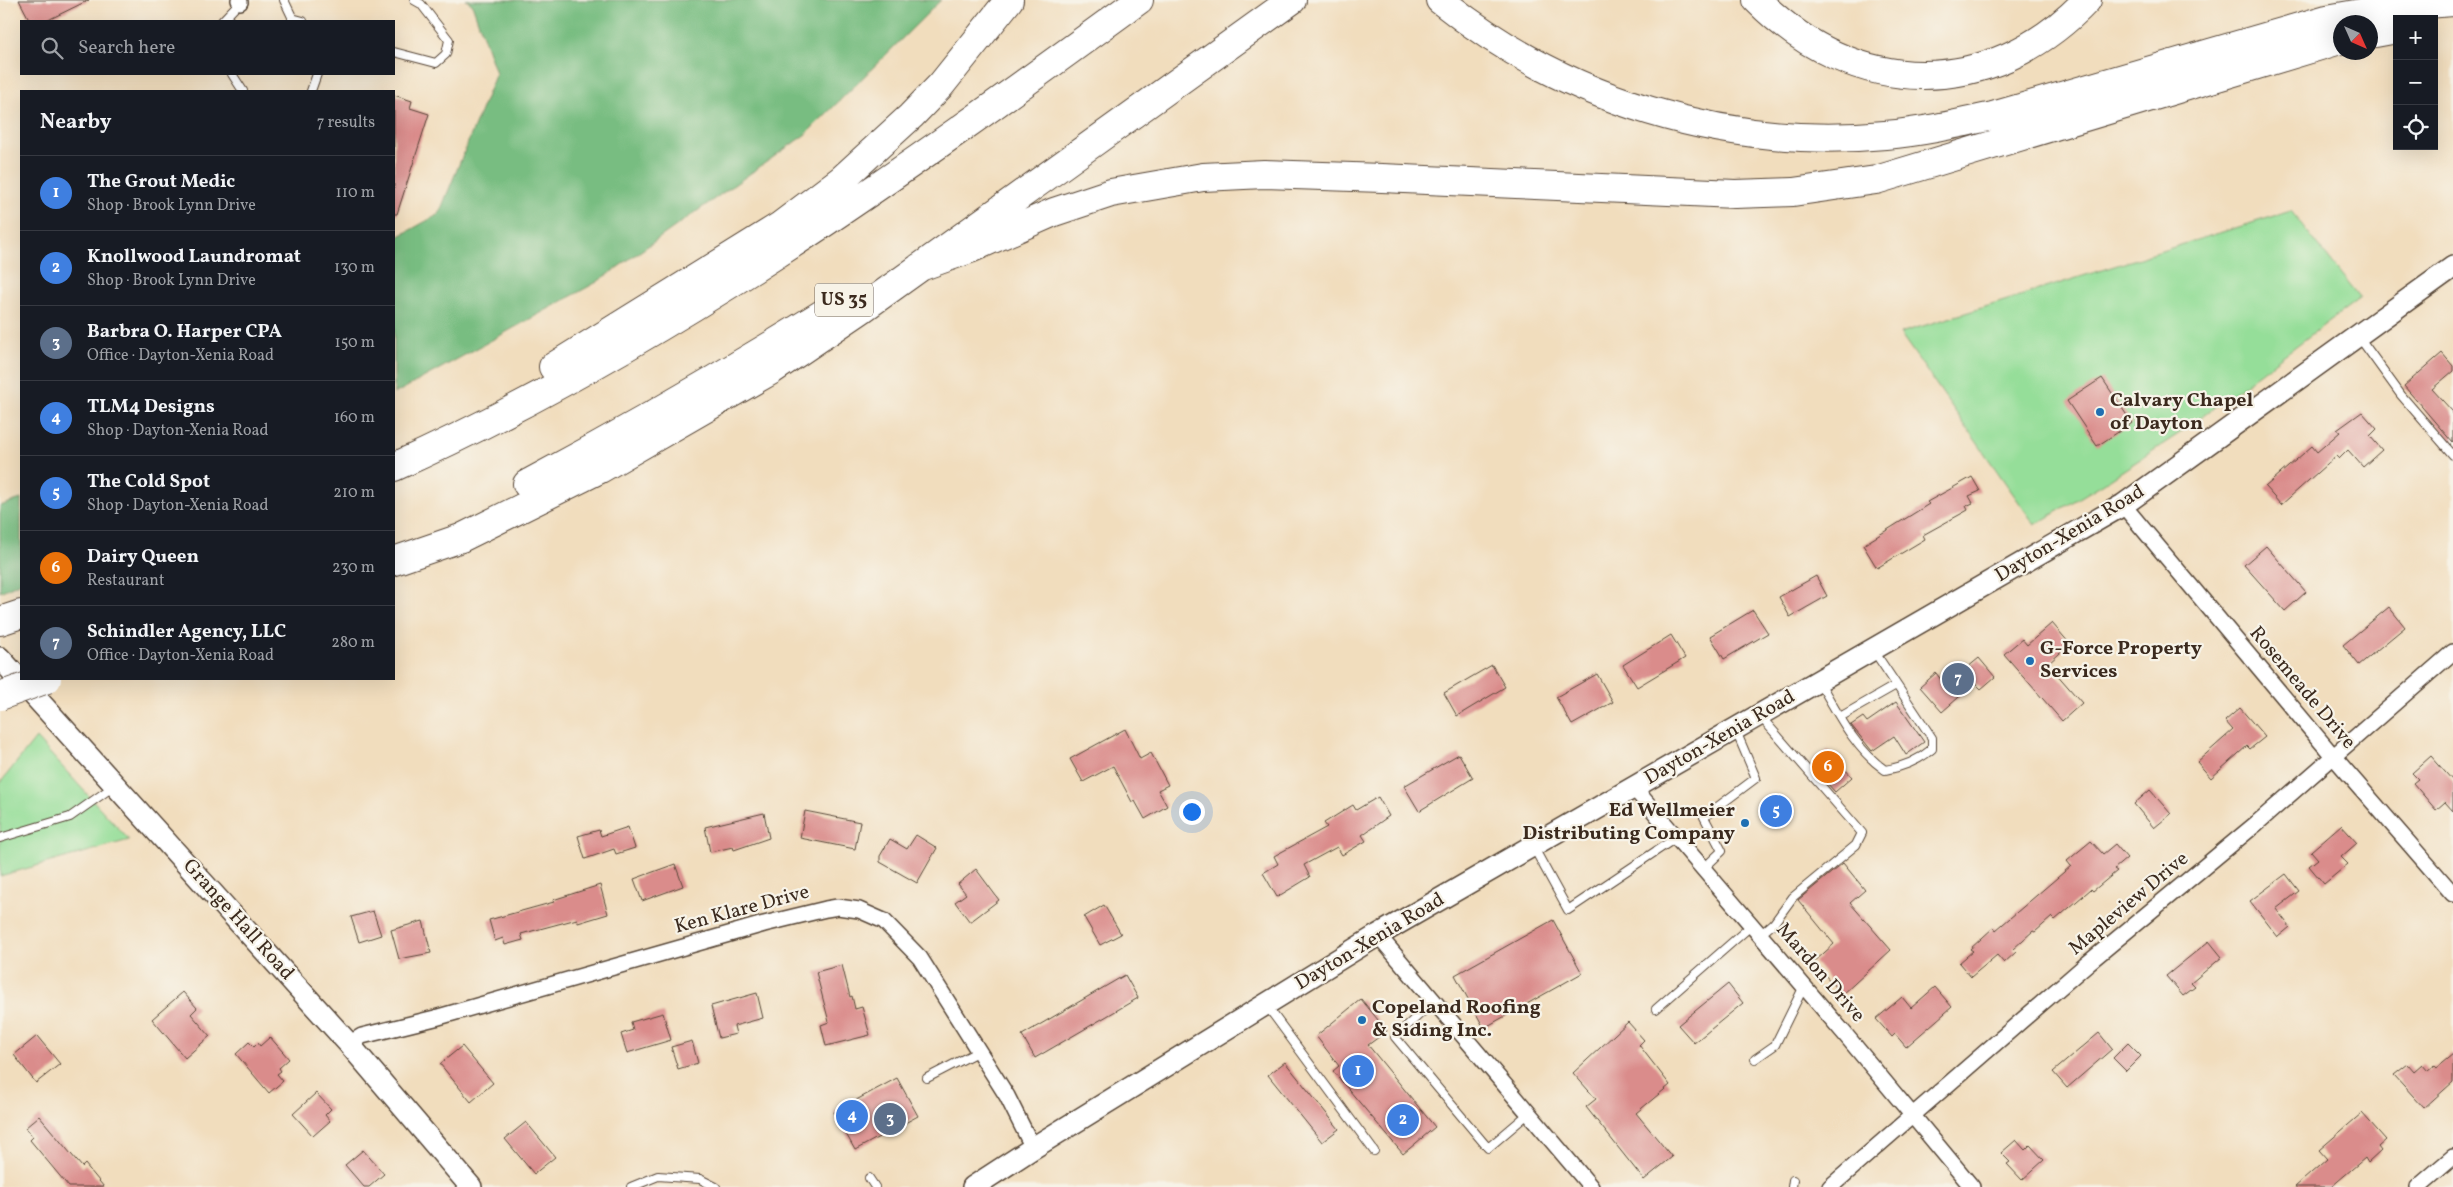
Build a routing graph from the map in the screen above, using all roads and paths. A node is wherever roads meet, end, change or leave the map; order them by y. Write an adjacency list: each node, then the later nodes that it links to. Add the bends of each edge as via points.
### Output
1 (284, 0): 13 (lane)
2 (414, 0): 19 (lane, via 421,4 449,40 446,54 436,63)
3 (1009, 0): 27 (highway, via 972,48 911,116 805,208 559,364)
4 (1139, 0): 29 (highway, via 880,186 690,310 499,416)
5 (1263, 0): 31 (highway, US 35, via 833,308 609,441)
6 (1292, 0): 24 (highway)
7 (1440, 0): 11 (highway, via 1539,65 1616,100 1691,122 1746,133 1833,138 1940,128 1993,116 2327,19 2401,6)
8 (1757, 0): 9 (highway, via 1776,20 1828,54 1859,66 1923,75 1958,72 2016,54 2042,40)
9 (2086, 0)
10 (242, 1): 14 (lane)
11 (2453, 2)
12 (2453, 18): 15 (highway)
13 (293, 19)
14 (223, 20)
15 (2438, 21)
16 (2393, 30): 17 (highway)
17 (2378, 33)
18 (2333, 42): 24 (highway, via 1876,180 1824,189 1735,194 1264,174 1203,177 1111,193 1054,212)
19 (395, 52)
20 (233, 75): 22 (lane)
21 (317, 75): 23 (lane)
22 (242, 90)
23 (311, 90)
24 (920, 267): 32 (highway, via 772,370 600,469 461,538)
25 (2453, 267): 26 (main road, Dayton-Xenia Road)
26 (2358, 335): 28 (lane, via 2401,395); 30 (main road, Dayton-Xenia Road)
27 (395, 447)
28 (2453, 455)
29 (395, 467)
30 (2123, 505): 35 (main road, Dayton-Xenia Road); 47 (street, Rosemeade Drive)
31 (395, 551)
32 (395, 561)
33 (20, 614): 34 (highway)
34 (0, 621)
35 (1873, 650): 41 (main road, Dayton-Xenia Road); 42 (lane)
36 (2453, 652): 47 (street, Mapleview Drive)
37 (0, 658): 38 (main road, Grange Hall Road)
38 (20, 680)
39 (20, 680): 48 (main road, Grange Hall Road)
40 (44, 680): 43 (highway, bridge)
41 (1819, 681): 44 (main road, Dayton-Xenia Road); 45 (lane)
42 (1896, 685): 45 (lane); 45 (lane, via 1932,738 1932,749 1923,757 1885,770 1870,759)
43 (0, 696)
44 (1760, 715): 46 (main road, Dayton-Xenia Road); 55 (lane, via 1862,833 1856,845 1793,897 1774,923)
45 (1840, 717)
46 (1735, 729): 49 (main road, Dayton-Xenia Road); 53 (lane, via 1756,778 1704,817 1722,851)
47 (2333, 756): 54 (street, Rosemeade Drive); 66 (street, Mapleview Drive)
48 (116, 785): 51 (lane, via 70,817); 61 (main road, Grange Hall Road)
49 (1634, 788): 50 (street, Mardon Drive); 52 (main road, Dayton-Xenia Road)
50 (1677, 837): 52 (lane, via 1568,910); 53 (street, Mardon Drive)
51 (0, 838)
52 (1533, 846): 56 (main road, Dayton-Xenia Road)
53 (1704, 868): 55 (street, Mardon Drive)
54 (2453, 894)
55 (1756, 930): 57 (street, Mardon Drive); 60 (lane)
56 (1378, 935): 58 (street); 59 (main road, Dayton-Xenia Road)
57 (1804, 986): 63 (lane, via 1775,1045); 66 (street, Mardon Drive)
58 (1434, 1001): 65 (street); 65 (lane, via 1395,1037 1488,1148)
59 (1266, 1005): 67 (main road, Dayton-Xenia Road); 68 (lane)
60 (1656, 1010)
61 (349, 1044): 62 (street, Ken Klare Drive, via 362,1036 764,924 838,907 868,913 903,939 933,978); 71 (main road, Grange Hall Road)
62 (979, 1051): 64 (lane); 67 (street, Ken Klare Drive, via 1007,1096)
63 (1755, 1059)
64 (928, 1078)
65 (1528, 1114): 76 (street)
66 (1912, 1117): 77 (street, Mapleview Drive); 78 (street, Mardon Drive)
67 (1032, 1148): 75 (main road, Dayton-Xenia Road)
68 (1374, 1151)
69 (2453, 1157): 79 (street)
70 (869, 1178): 74 (lane)
71 (471, 1187)
72 (631, 1187): 73 (lane, via 658,1176 700,1179)
73 (716, 1187)
74 (874, 1187)
75 (973, 1187)
76 (1591, 1187)
77 (1830, 1187)
78 (1972, 1187)
79 (2418, 1187)

